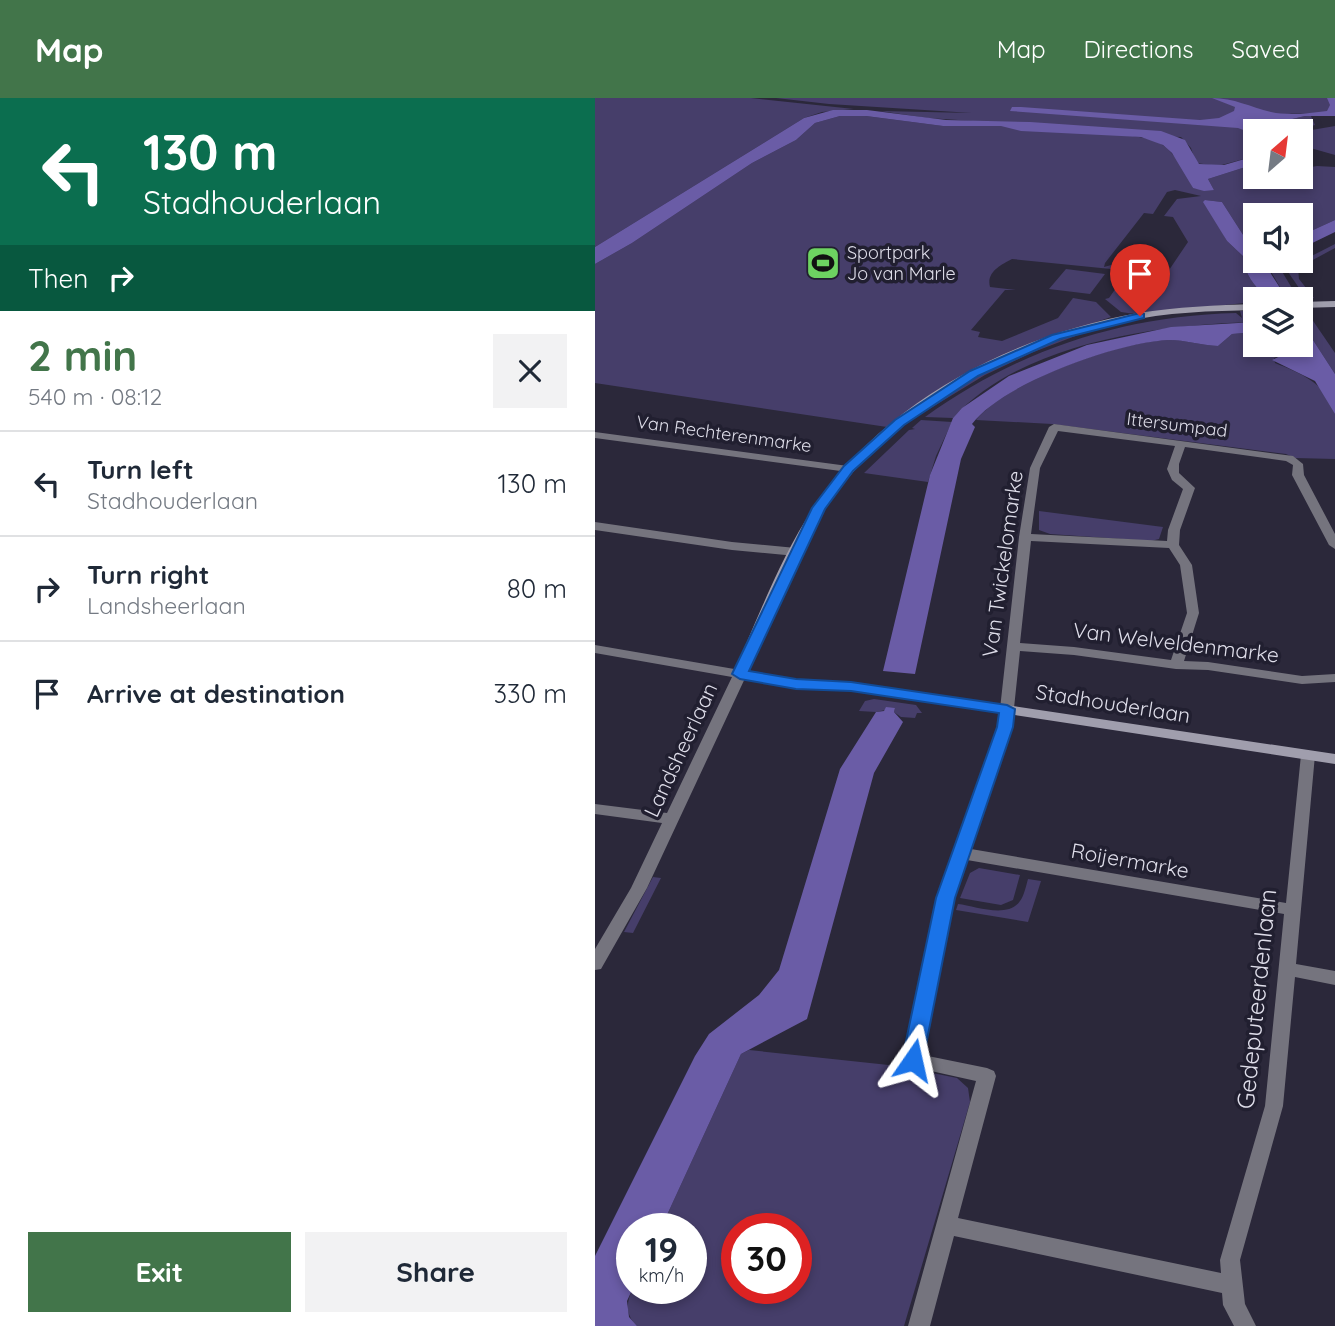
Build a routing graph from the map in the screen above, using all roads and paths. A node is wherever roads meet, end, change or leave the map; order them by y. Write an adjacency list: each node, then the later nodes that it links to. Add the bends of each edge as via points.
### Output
1 (1335, 304): 2 (street)
2 (1313, 305)
3 (1243, 308): 7 (street, Landsheerlaan, via 1124,318 1040,343 932,399)
4 (1054, 427): 6 (street, Ittersumpad); 9 (street, Van Twickelomarke, via 1035,468)
5 (595, 435): 7 (street, Van Rechterenmarke)
6 (1181, 443): 10 (street, via 1171,471 1189,488); 11 (street, Ittersumpad, via 1294,461)
7 (848, 469): 12 (street, Landsheerlaan, via 819,508)
8 (595, 526): 12 (street)
9 (1025, 537): 10 (street); 13 (street, Van Twickelomarke)
10 (1173, 545): 15 (street, via 1186,565 1193,613)
11 (1335, 545)
12 (796, 552): 16 (street, Landsheerlaan)
13 (1013, 646): 15 (street, Van Welveldenmarke); 18 (street, Van Twickelomarke)
14 (595, 649): 16 (street, Stadhouderlaan)
15 (1176, 665): 17 (street, Van Welveldenmarke, via 1302,680)
16 (740, 674): 18 (street, Stadhouderlaan); 22 (street, Landsheerlaan)
17 (1335, 678)
18 (1007, 709): 19 (street, Stadhouderlaan); 23 (street, Van Twickelomarke, via 1005,727)
19 (1308, 755): 20 (street, Stadhouderlaan); 24 (street, Gedeputeerdenlaan)
20 (1335, 759)
21 (595, 809): 22 (street)
22 (671, 819): 25 (street, Landsheerlaan, via 639,888)
23 (960, 853): 24 (street, Roijermarke); 28 (street, Van Twickelomarke, via 946,898 913,1060 987,1076)
24 (1294, 910): 26 (street, Gedeputeerdenlaan)
25 (595, 964)
26 (1287, 969): 27 (street); 29 (street, Gedeputeerdenlaan, via 1274,1106 1230,1259)
27 (1335, 978)
28 (946, 1225): 29 (street); 30 (street)
29 (1231, 1285): 31 (street, Gedeputeerdenlaan, via 1234,1305)
30 (919, 1326)
31 (1245, 1326)

